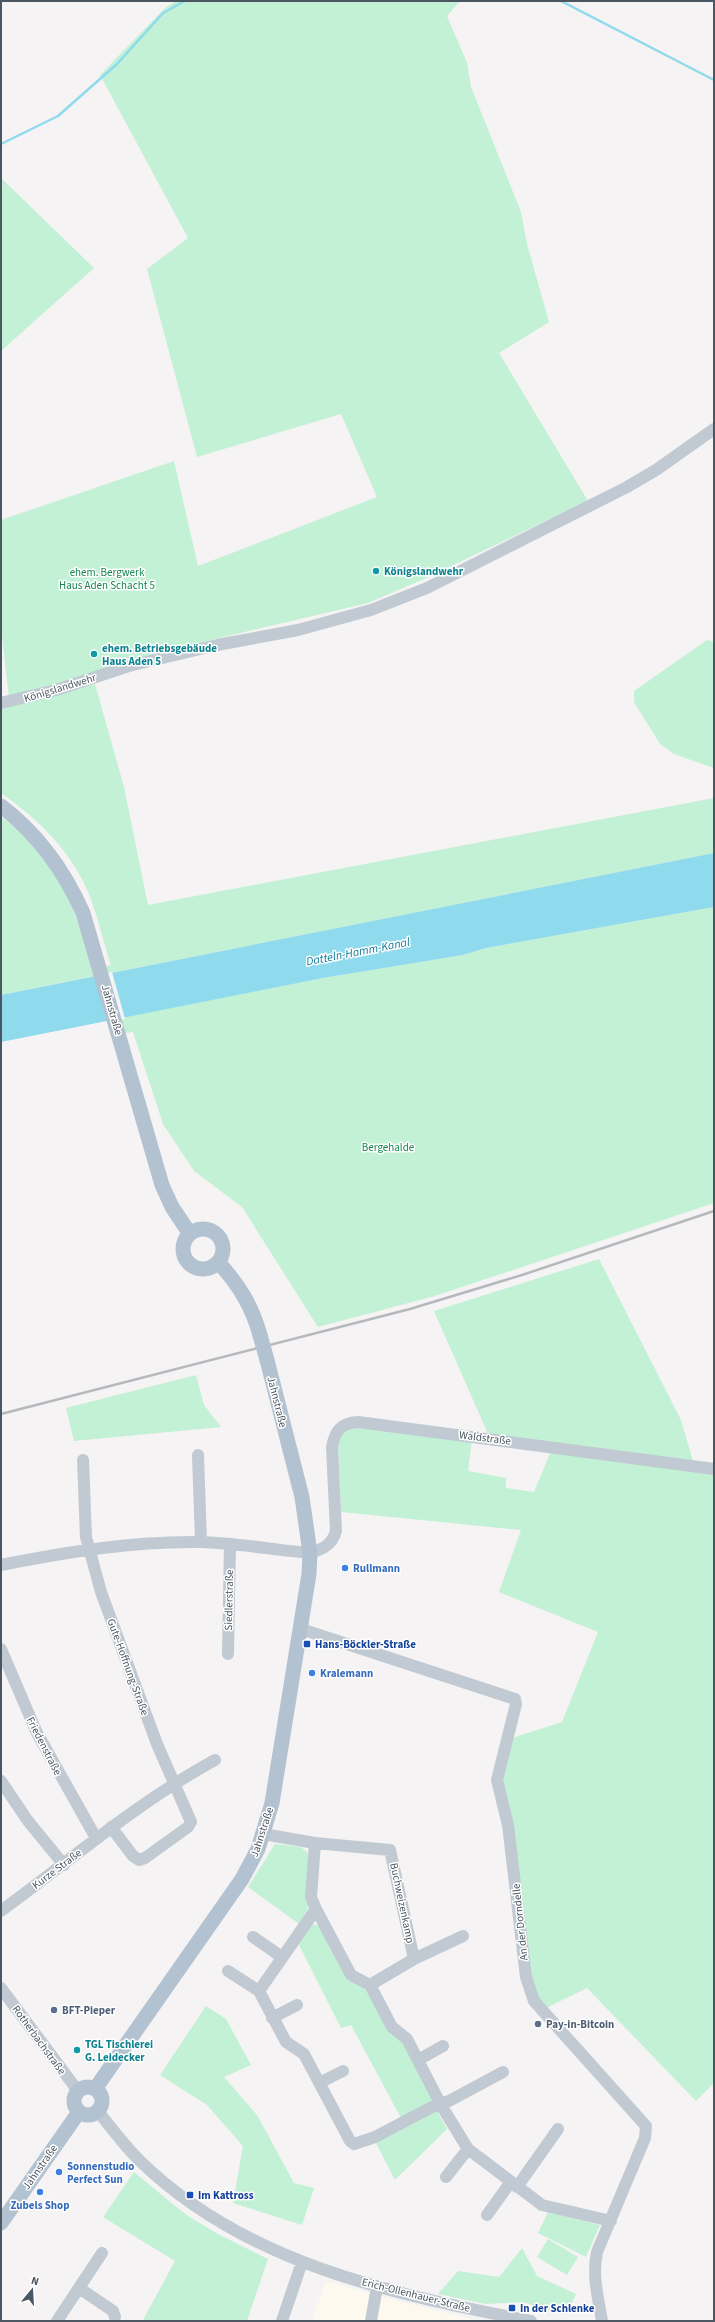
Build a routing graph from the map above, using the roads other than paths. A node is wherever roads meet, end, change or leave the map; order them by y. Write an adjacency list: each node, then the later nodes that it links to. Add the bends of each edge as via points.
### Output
1 (714, 429): 2 (street, Königslandwehr, via 627,487 427,588 371,610 298,630 217,645 129,666 56,690)
2 (1, 703)
3 (1, 806): 4 (main road, Jahnstraße, via 33,834 59,866 83,913 162,1185 172,1207)
4 (190, 1234): 5 (main road, via 208,1230 219,1237 223,1253); 5 (main road, via 184,1244 184,1256 188,1262 203,1269)
5 (218, 1263): 12 (main road, Jahnstraße, bridge, via 246,1296 254,1314 302,1497)
6 (198, 1455): 9 (street)
7 (83, 1460): 11 (street, via 86,1537)
8 (714, 1469): 12 (street, Waldstraße, via 358,1422 347,1423 341,1426 334,1436 332,1447 335,1536 324,1548)
9 (201, 1542): 10 (street); 11 (street)
10 (230, 1545): 12 (street); 16 (street, Siedlerstraße)
11 (89, 1548): 13 (street); 19 (street, Gute-Hoffnung-Straße, via 114,1631)
12 (310, 1553): 14 (main road, Jahnstraße)
13 (1, 1564)
14 (301, 1629): 21 (main road, Jahnstraße, via 272,1803); 52 (street, An der Dorndelle, via 515,1699 516,1704 497,1780 508,1825 526,1977 534,2001 646,2126 645,2138)
15 (1, 1649): 22 (street, Friedenstraße, via 37,1733)
16 (228, 1654)
17 (215, 1760): 19 (street, Kurze Straße)
18 (1, 1781): 24 (street, via 28,1821)
19 (174, 1783): 20 (street, Kurze Straße); 20 (street, via 191,1822 188,1827 145,1858 138,1860 133,1856)
20 (111, 1827): 22 (street, Kurze Straße)
21 (263, 1834): 23 (street, Buchweizenkamp); 42 (main road, Jahnstraße, via 252,1863 238,1886)
22 (96, 1838): 24 (street, Kurze Straße)
23 (315, 1843): 25 (street, via 311,1897); 30 (street, Buchweizenkamp, via 390,1850)
24 (64, 1865): 26 (street, Kurze Straße)
25 (316, 1909): 29 (street); 32 (street, via 351,1975)
26 (1, 1911)
27 (463, 1936): 30 (street, Buchweizenkamp)
28 (253, 1937): 29 (street)
29 (282, 1957): 34 (street)
30 (414, 1959): 32 (street, Buchweizenkamp)
31 (228, 1971): 34 (street)
32 (370, 1985): 38 (street, via 392,2027 407,2039)
33 (1, 1988): 43 (street, Rotherbachstraße)
34 (259, 1991): 36 (street)
35 (297, 2005): 36 (street)
36 (272, 2018): 41 (street, via 286,2042 304,2054)
37 (443, 2046): 38 (street)
38 (418, 2060): 44 (street)
39 (343, 2071): 41 (street)
40 (503, 2072): 44 (street)
41 (319, 2083): 44 (street, via 354,2144 376,2137)
42 (95, 2089): 43 (main road, via 84,2088); 45 (main road, via 102,2101)
43 (78, 2091): 46 (main road, via 74,2100)
44 (441, 2104): 48 (street)
45 (98, 2111): 46 (main road, via 88,2115); 55 (street, Erich-Ollenhauer-Straße, via 139,2160 189,2202 251,2240)
46 (79, 2112): 53 (main road, Jahnstraße)
47 (558, 2130): 50 (street)
48 (468, 2149): 49 (street); 50 (street)
49 (446, 2177)
50 (513, 2185): 51 (street); 52 (street, via 550,2208)
51 (487, 2215)
52 (611, 2221): 63 (street, An der Dorndelle, via 595,2262 594,2276)
53 (1, 2223)
54 (102, 2253): 57 (street)
55 (302, 2262): 56 (street, Erich-Ollenhauer-Straße); 60 (street)
56 (377, 2287): 61 (street); 62 (street, Erich-Ollenhauer-Straße)
57 (79, 2288): 58 (street, via 113,2311); 59 (street)
58 (115, 2317)
59 (57, 2321)
60 (282, 2321)
61 (371, 2321)
62 (531, 2321)
63 (602, 2321)

